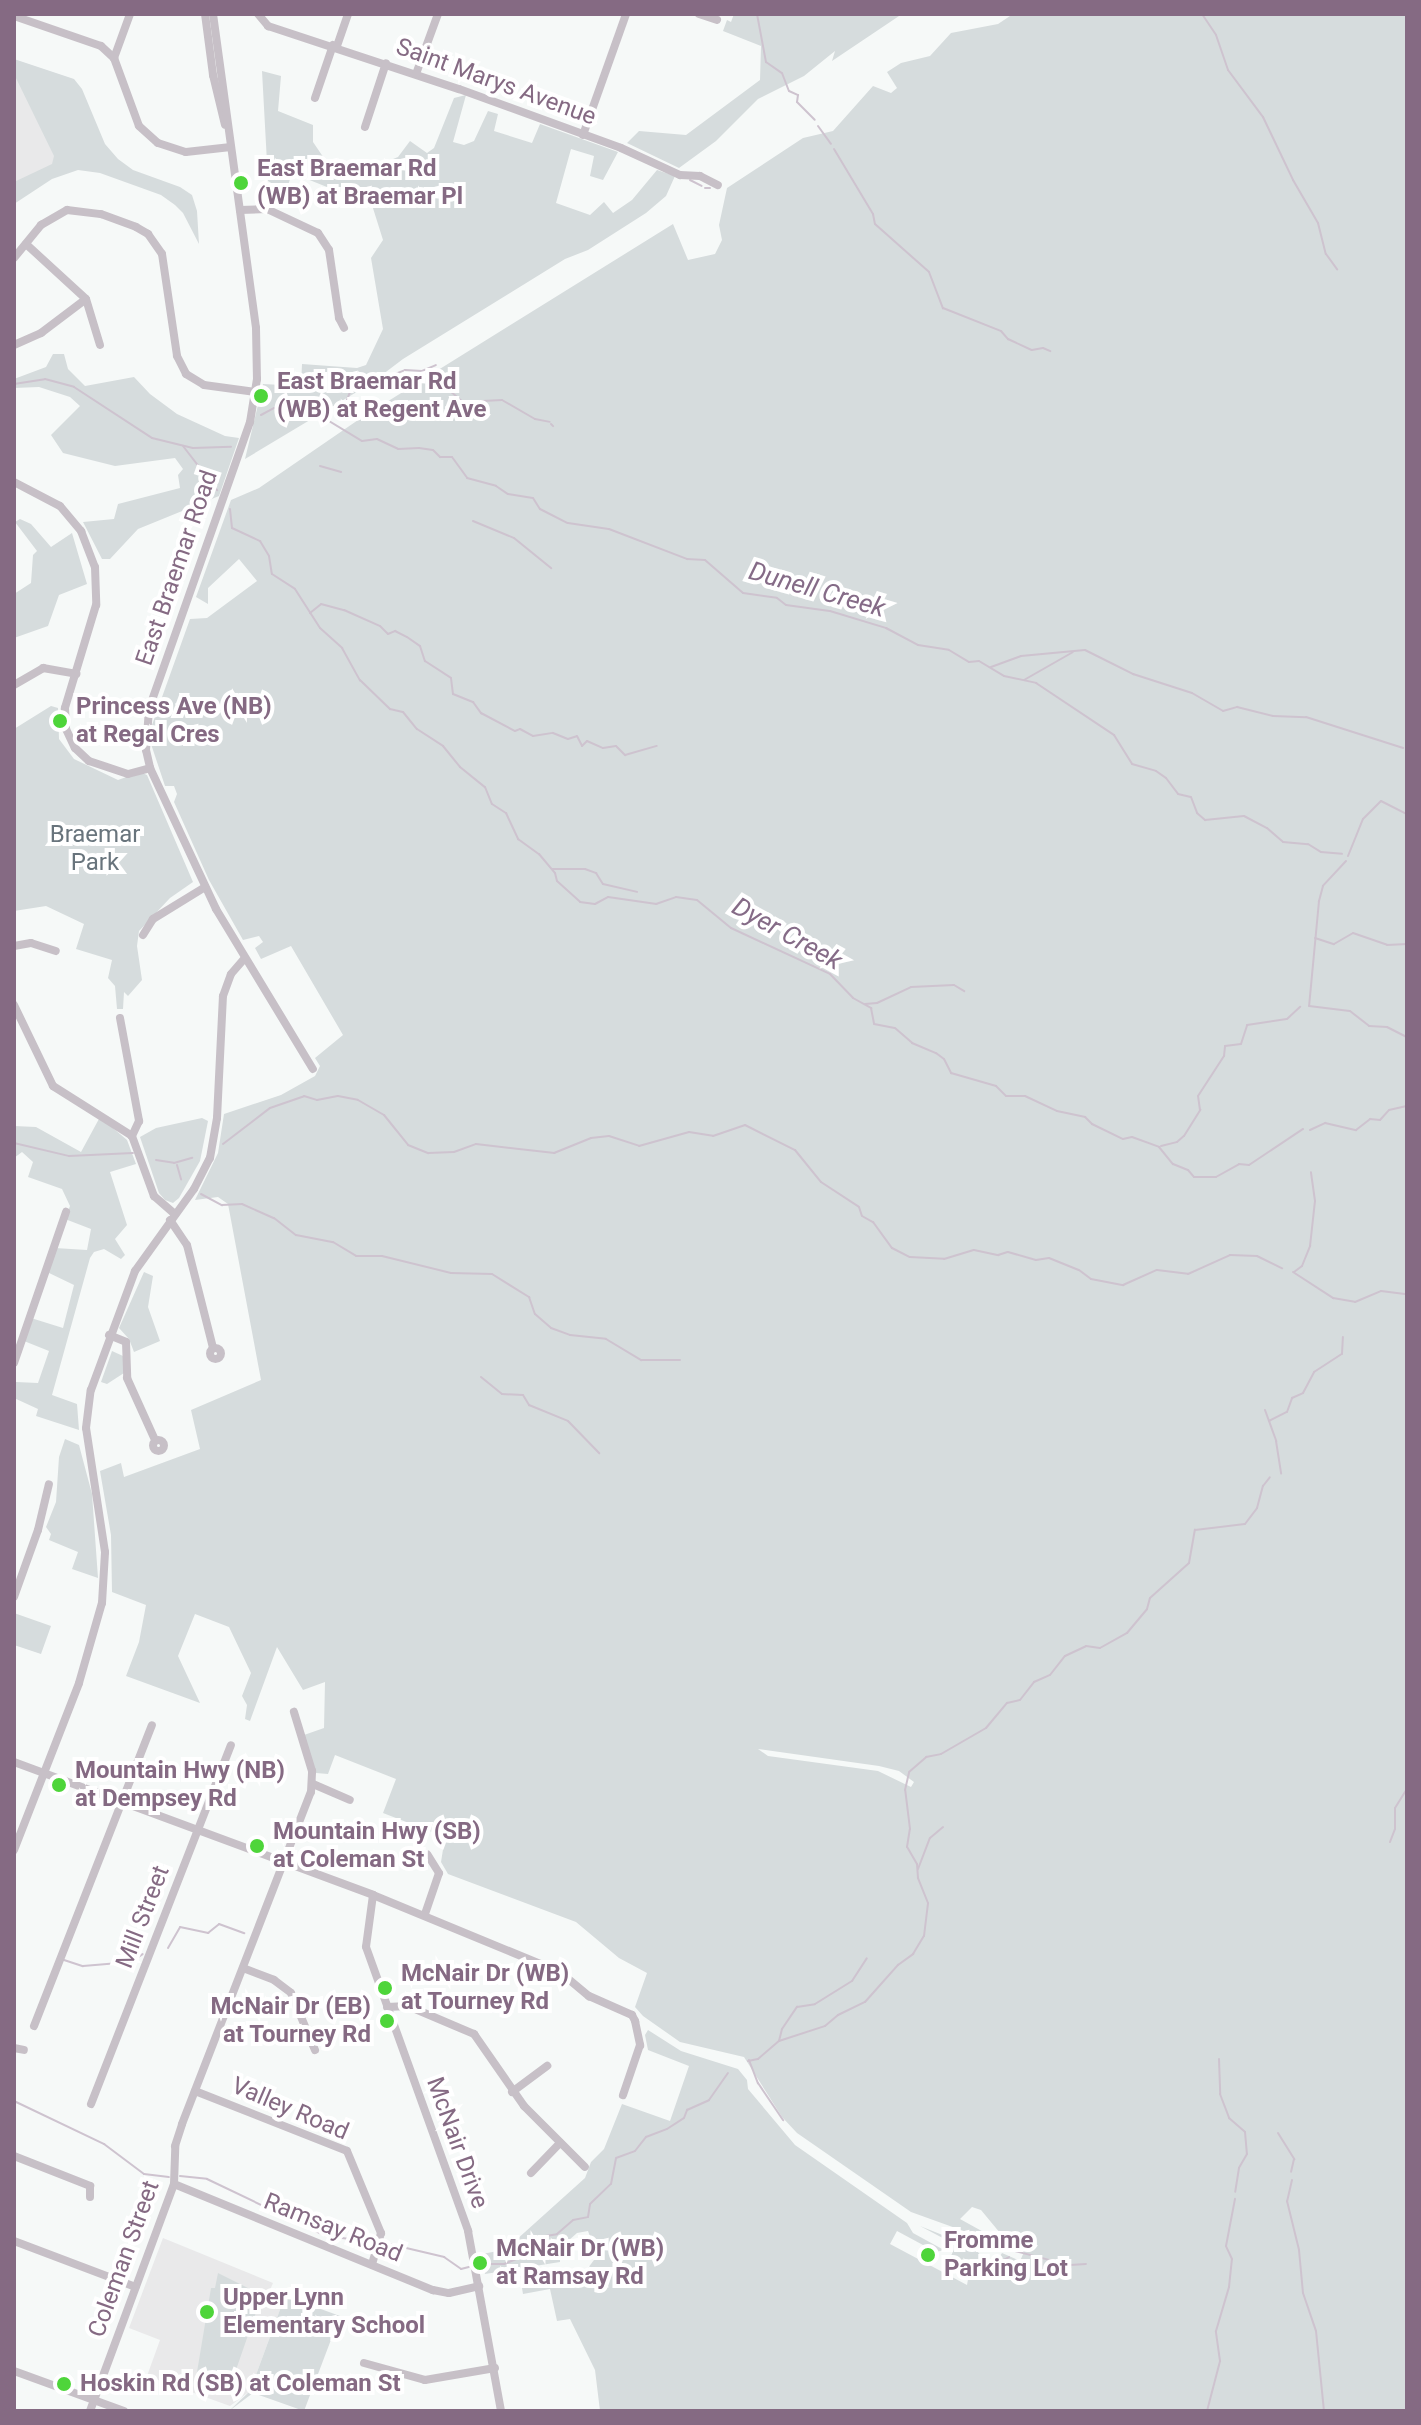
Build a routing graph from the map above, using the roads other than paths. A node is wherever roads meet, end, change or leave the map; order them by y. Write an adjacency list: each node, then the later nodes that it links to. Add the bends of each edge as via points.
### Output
1 (42, 14): 12 (street)
2 (130, 14): 14 (street)
3 (205, 14): 20 (street, East Braemar Road)
4 (213, 14): 20 (street, East Braemar Road)
5 (348, 14): 13 (street)
6 (438, 14): 16 (street)
7 (626, 14): 19 (street)
8 (699, 14): 11 (street)
9 (14, 16): 12 (street)
10 (259, 16): 13 (street, Saint Marys Avenue, via 268,26)
11 (717, 20)
12 (39, 25): 14 (street, via 101,46)
13 (335, 46): 15 (street, Saint Marys Avenue); 17 (street)
14 (114, 58): 21 (street, via 139,126 158,143 186,152)
15 (386, 63): 16 (street, Saint Marys Avenue); 18 (street)
16 (416, 74): 19 (street, Saint Marys Avenue)
17 (315, 98)
18 (365, 127)
19 (583, 135): 22 (street, Saint Marys Avenue)
20 (229, 137): 21 (street, East Braemar Road)
21 (231, 147): 23 (street, East Braemar Road)
22 (718, 185)
23 (240, 210): 27 (street, via 267,209 291,218 313,228 334,248); 30 (street, East Braemar Road, via 258,341)
24 (26, 244): 25 (street); 26 (street); 30 (street, via 41,225 67,210 101,214 148,234 162,254 177,356 186,374 204,385)
25 (14, 258)
26 (86, 299): 28 (street, via 41,333); 29 (street)
27 (344, 328)
28 (14, 345)
29 (100, 345)
30 (256, 392): 34 (street, East Braemar Road, via 149,709 145,729)
31 (14, 482): 32 (street, via 60,506 81,531 92,558 96,605)
32 (76, 674): 33 (street, via 43,668); 34 (street, via 65,708 66,729 75,748 89,761 119,773)
33 (14, 685)
34 (150, 768): 35 (street, East Braemar Road)
35 (205, 887): 36 (street, via 153,919); 39 (street, East Braemar Road)
36 (143, 935)
37 (14, 946): 38 (street, via 31,943)
38 (56, 951)
39 (245, 958): 42 (street, East Braemar Road); 45 (street, via 231,974 223,996 210,1158)
40 (14, 1005): 43 (street, via 53,1086)
41 (120, 1018): 43 (street, via 139,1121)
42 (313, 1069)
43 (132, 1136): 45 (street, via 154,1196)
44 (66, 1212): 48 (street)
45 (173, 1217): 46 (street, via 135,1271); 47 (street, via 187,1245)
46 (109, 1335): 49 (street, via 126,1342 127,1378); 56 (street, via 87,1419 105,1552 102,1603)
47 (213, 1348)
48 (14, 1363)
49 (155, 1440)
50 (49, 1484): 51 (street)
51 (14, 1597)
52 (294, 1712): 57 (street)
53 (152, 1725): 59 (street)
54 (231, 1745): 60 (street, Mill Street)
55 (14, 1762): 56 (street)
56 (43, 1773): 59 (street); 61 (street)
57 (313, 1784): 58 (street); 63 (street, Coleman Street)
58 (350, 1800)
59 (122, 1801): 60 (street); 68 (street)
60 (198, 1830): 63 (street); 74 (street, Mill Street)
61 (14, 1850)
62 (427, 1854): 65 (street, via 439,1873)
63 (284, 1861): 64 (street); 66 (street, Coleman Street)
64 (373, 1895): 65 (street); 67 (street, McNair Drive, via 366,1947)
65 (425, 1914): 73 (street, via 547,1966 593,1998 632,2015 640,2045)
66 (243, 1968): 69 (street, via 291,1993); 71 (street, Coleman Street)
67 (387, 2007): 72 (street, via 408,2006 466,2028 485,2045); 83 (street, McNair Drive, via 468,2231)
68 (34, 2026)
69 (315, 2050)
70 (547, 2066): 72 (street)
71 (195, 2091): 79 (street, Coleman Street, via 175,2146); 82 (street, Valley Road, via 347,2151 381,2233)
72 (512, 2092): 75 (street)
73 (623, 2095)
74 (91, 2104)
75 (560, 2143): 77 (street); 78 (street)
76 (14, 2156): 80 (street, via 90,2186)
77 (585, 2167)
78 (531, 2173)
79 (174, 2184): 82 (street, Ramsay Road); 84 (street, Coleman Street)
80 (90, 2197)
81 (14, 2241): 84 (street)
82 (372, 2265): 83 (street, Ramsay Road, via 438,2291)
83 (479, 2286): 86 (street, McNair Drive)
84 (136, 2287): 88 (street, Coleman Street)
85 (364, 2363): 86 (street, via 425,2380)
86 (495, 2368): 91 (street, McNair Drive)
87 (14, 2371): 88 (street)
88 (94, 2401): 89 (street, Coleman Street); 90 (street)
89 (90, 2411)
90 (124, 2411)
91 (501, 2411)

